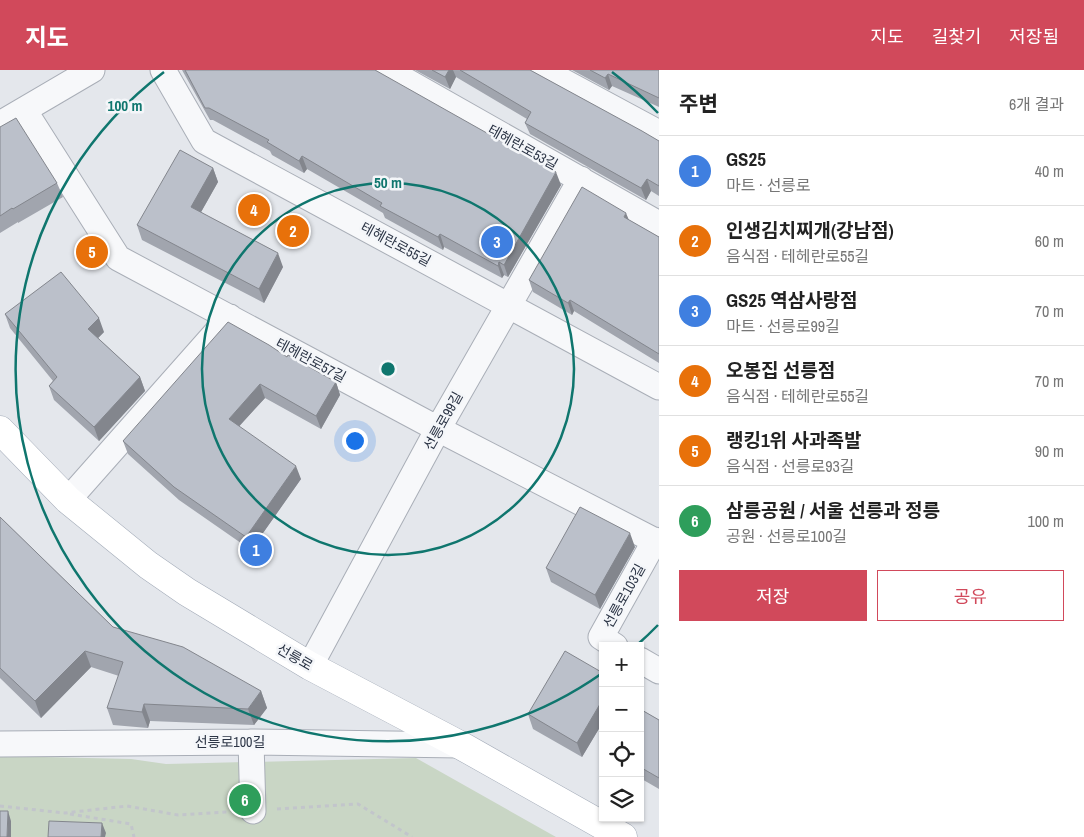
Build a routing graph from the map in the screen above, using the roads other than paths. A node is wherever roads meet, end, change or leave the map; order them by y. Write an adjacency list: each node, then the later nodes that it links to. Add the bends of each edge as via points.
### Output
1 (92, 70): 5 (street)
2 (163, 70): 10 (street, 테헤란로55길, via 204,141)
3 (387, 70): 8 (street, 테헤란로53길)
4 (542, 70): 7 (street)
5 (24, 110): 6 (street); 11 (street, 테헤란로57길, via 118,258)
6 (0, 124)
7 (659, 133)
8 (581, 179): 9 (street, 테헤란로53길); 10 (street, 선릉로99길)
9 (659, 224)
10 (510, 305): 12 (street, 테헤란로55길); 13 (street, 선릉로99길)
11 (230, 317): 13 (street, 테헤란로57길); 15 (street)
12 (659, 387)
13 (438, 429): 16 (street, 테헤란로57길); 19 (street, 선릉로99길)
14 (0, 430): 15 (main road, 선릉로)
15 (68, 500): 19 (main road, 선릉로, via 156,570)
16 (657, 542): 17 (street, 선릉로103길, via 601,637)
17 (609, 642)
18 (644, 662): 20 (street)
19 (310, 666): 23 (main road, 선릉로)
20 (659, 671)
21 (251, 742): 22 (street, 선릉로100길); 23 (street, 선릉로100길); 24 (street)
22 (0, 744)
23 (460, 745): 25 (main road, 선릉로)
24 (253, 810)
25 (623, 837)

